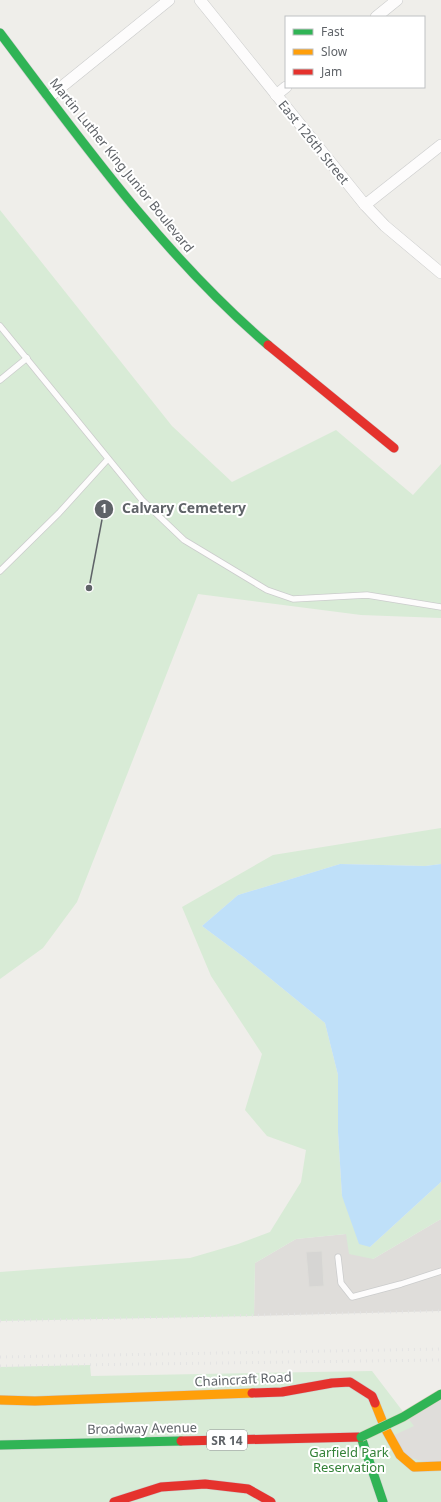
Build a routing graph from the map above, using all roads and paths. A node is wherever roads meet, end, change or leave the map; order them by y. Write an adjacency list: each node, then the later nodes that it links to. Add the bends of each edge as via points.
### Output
1 (169, 0): 8 (street)
2 (200, 0): 7 (street, East 126th Street)
3 (397, 0): 4 (street)
4 (377, 16)
5 (0, 33): 8 (street, Martin Luther King Junior Boulevard)
6 (285, 88): 7 (street)
7 (276, 95): 10 (street, East 126th Street)
8 (49, 97): 15 (street, Martin Luther King Junior Boulevard, via 160,236 219,300 260,338)
9 (441, 145): 10 (street)
10 (365, 205): 11 (street, East 126th Street, via 385,226)
11 (441, 273)
12 (0, 326): 13 (lane)
13 (27, 358): 14 (lane); 16 (lane)
14 (0, 380)
15 (394, 448)
16 (108, 459): 17 (lane, via 59,513); 18 (lane, via 142,500 184,540 267,590 294,598 366,595)
17 (0, 571)
18 (441, 607)
19 (338, 1257): 20 (lane, via 341,1283 352,1297)
20 (441, 1271)
21 (441, 1394): 23 (street, Broadway Avenue / SR 14, bridge, via 403,1417)
22 (0, 1400): 25 (street, Chaincraft Road, via 282,1392 350,1382 372,1396 400,1455 414,1467)
23 (361, 1437): 24 (street, Broadway Avenue / SR 14); 28 (street)
24 (0, 1445)
25 (441, 1466)
26 (114, 1502): 27 (street, via 160,1486 205,1484 248,1489)
27 (271, 1502)
28 (383, 1502)

